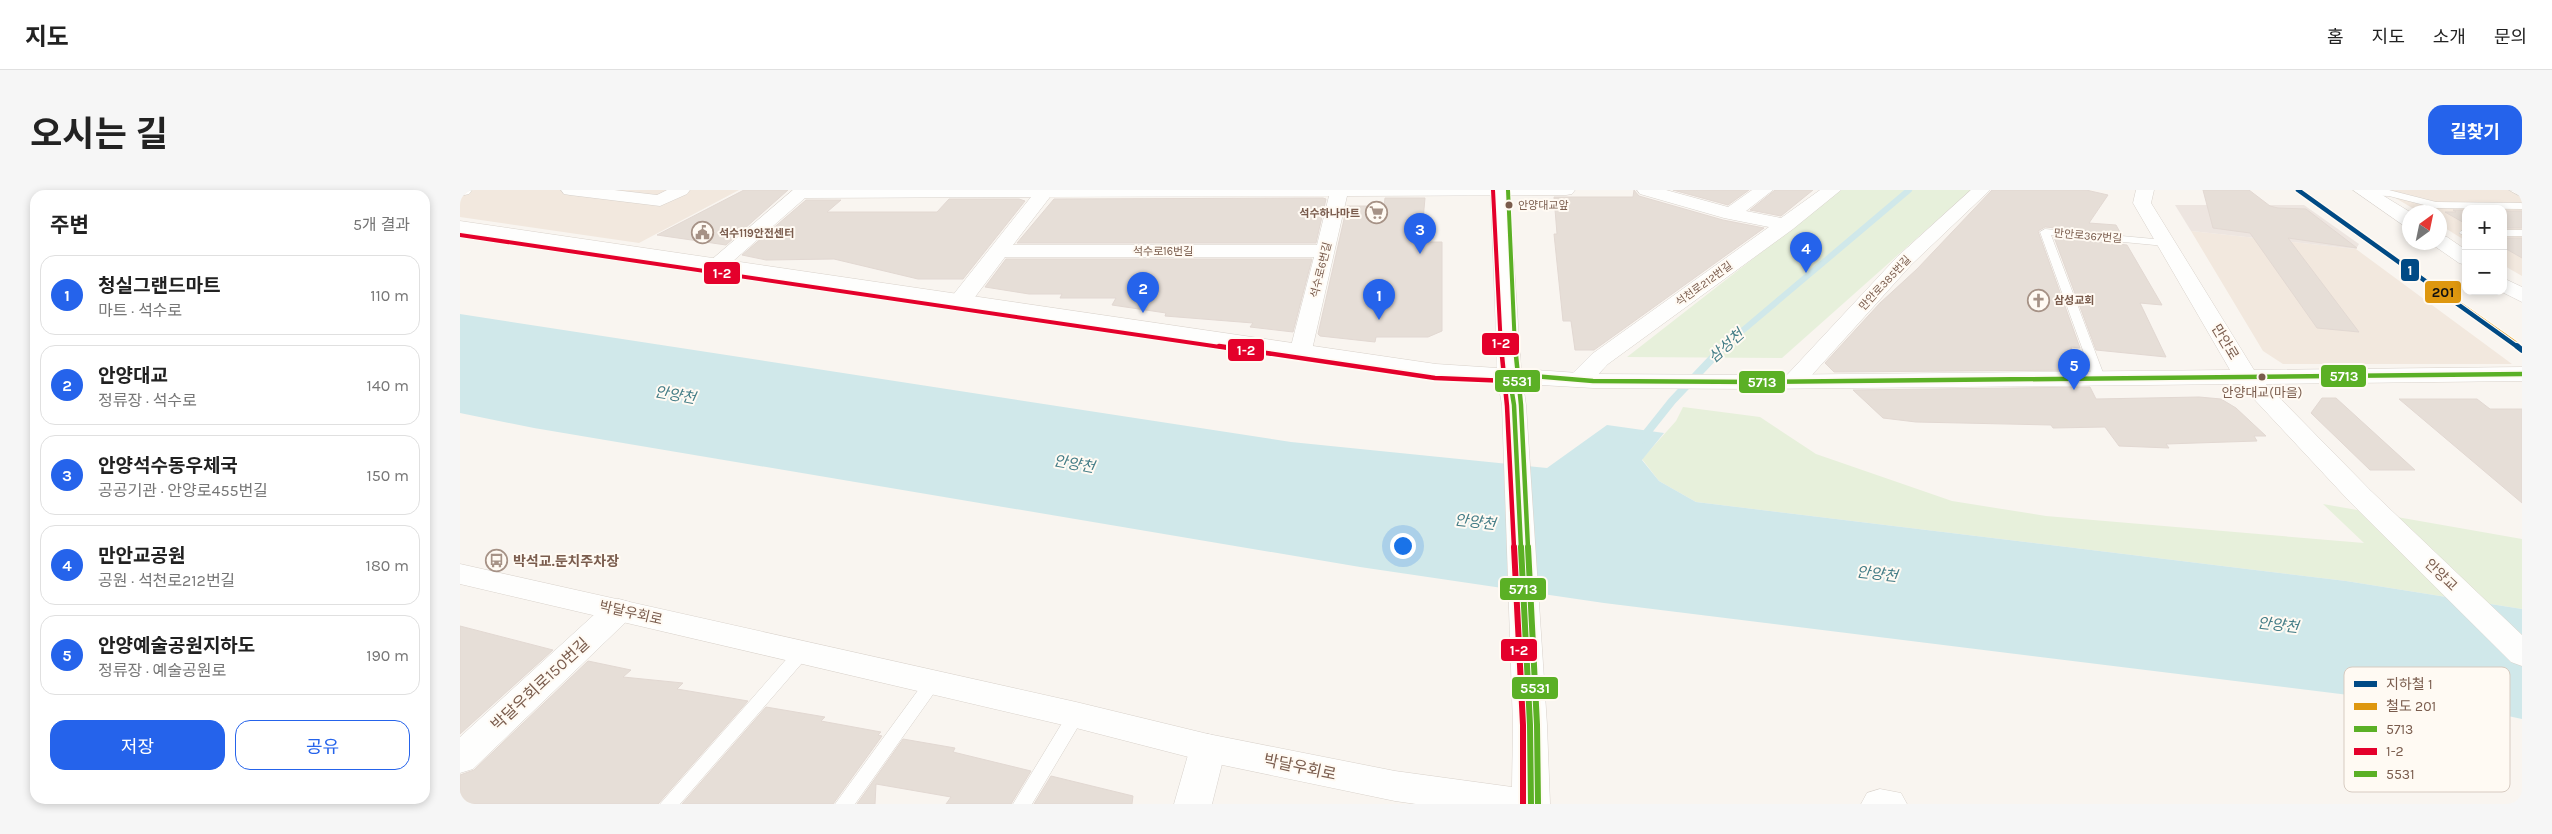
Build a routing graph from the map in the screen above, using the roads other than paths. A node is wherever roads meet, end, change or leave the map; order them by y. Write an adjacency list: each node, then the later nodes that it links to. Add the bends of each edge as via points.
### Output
1 (570, 190): 11 (street)
2 (681, 190): 16 (street, via 660,201)
3 (1500, 190): 4 (street); 14 (street); 35 (street)
4 (1566, 190)
5 (1646, 190): 19 (street)
6 (1764, 190): 19 (street)
7 (1832, 190): 21 (street, 석천로212번길)
8 (1981, 190): 40 (street, 만안로385번길, via 1904,261)
9 (2146, 190): 25 (street, 만안로, via 2142,203)
10 (2513, 190): 17 (lane)
11 (590, 191): 16 (street)
12 (803, 191): 13 (street); 30 (street)
13 (1045, 191): 14 (street); 27 (street)
14 (1340, 191): 28 (street, 석수로6번길)
15 (2364, 191): 18 (lane, via 2389,193 2436,205); 20 (street)
16 (627, 193)
17 (2522, 194)
18 (2522, 206)
19 (1731, 214): 21 (street)
20 (2402, 217)
21 (1786, 226): 39 (street, 석천로212번길, via 1600,359)
22 (460, 228): 30 (street)
23 (2507, 233): 24 (lane)
24 (2522, 233)
25 (2166, 243): 37 (lane, 만안로367번길, via 2045,232); 38 (street, 만안로)
26 (2447, 246): 29 (street)
27 (999, 251): 28 (street, 석수로16번길); 33 (street)
28 (1326, 251): 34 (street, 석수로6번길)
29 (2462, 256)
30 (717, 265): 33 (street)
31 (2507, 287): 32 (street)
32 (2522, 296)
33 (961, 300): 34 (street)
34 (1301, 350): 35 (street, via 1436,371)
35 (1509, 374): 39 (street); 55 (street, via 1514,405)
36 (2522, 374): 38 (street)
37 (2099, 378): 38 (street); 40 (street)
38 (2247, 378): 41 (street, 만안로)
39 (1585, 380): 40 (street)
40 (1794, 381)
41 (2360, 496): 45 (street, 안양교)
42 (460, 574): 43 (street, 박달우회로)
43 (619, 610): 44 (street, 박달우회로); 49 (street, 박달우회로150번길)
44 (803, 651): 46 (street, 박달우회로); 50 (lane)
45 (2522, 654)
46 (933, 682): 47 (street, 박달우회로); 51 (lane)
47 (1076, 715): 48 (street, 박달우회로); 52 (lane)
48 (1208, 748): 53 (street); 54 (street, 박달우회로, via 1395,786)
49 (460, 759)
50 (669, 804)
51 (844, 804)
52 (1022, 804)
53 (1194, 804)
54 (1526, 804)
55 (1531, 804)
56 (1880, 804): 57 (street)
57 (1888, 804)

